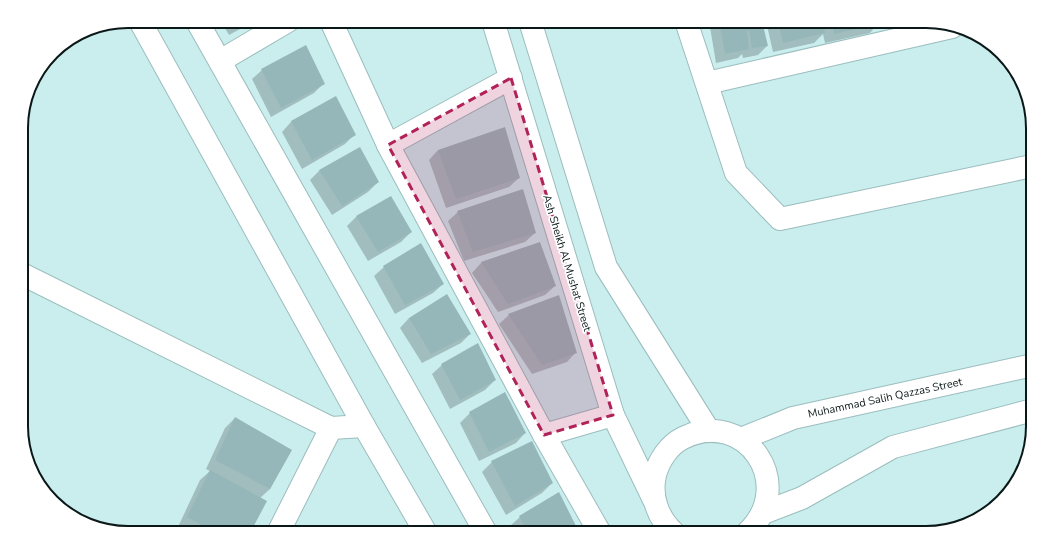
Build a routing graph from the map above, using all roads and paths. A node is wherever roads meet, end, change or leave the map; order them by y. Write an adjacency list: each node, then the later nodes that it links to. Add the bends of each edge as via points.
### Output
1 (144, 28): 18 (street)
2 (201, 28): 9 (street)
3 (276, 28): 9 (street)
4 (334, 28): 12 (street)
5 (495, 28): 10 (street, Ash Sheikh Al Mushat Street)
6 (532, 28): 20 (street, via 606,267)
7 (688, 28): 11 (street)
8 (942, 29): 11 (street)
9 (220, 61): 26 (street)
10 (511, 78): 12 (street); 17 (street, Ash Sheikh Al Mushat Street)
11 (707, 83): 13 (street, via 736,172 780,219)
12 (388, 145): 21 (street)
13 (1026, 167)
14 (28, 277): 19 (street)
15 (1026, 367): 22 (street, Muhammad Salih Qazzas Street, via 793,418)
16 (1026, 412): 29 (street, via 893,447 802,498)
17 (613, 415): 21 (street); 23 (street, Ash Sheikh Al Mushat Street)
18 (364, 426): 19 (street); 25 (street)
19 (331, 428): 24 (street)
20 (709, 431): 22 (street); 23 (street, via 682,438 665,452 657,467 653,483)
21 (544, 435): 27 (street)
22 (741, 439): 28 (street, via 754,450 763,464 768,480 768,497)
23 (664, 521)
24 (282, 526)
25 (422, 526)
26 (482, 526)
27 (596, 526)
28 (759, 526)
29 (760, 526)

